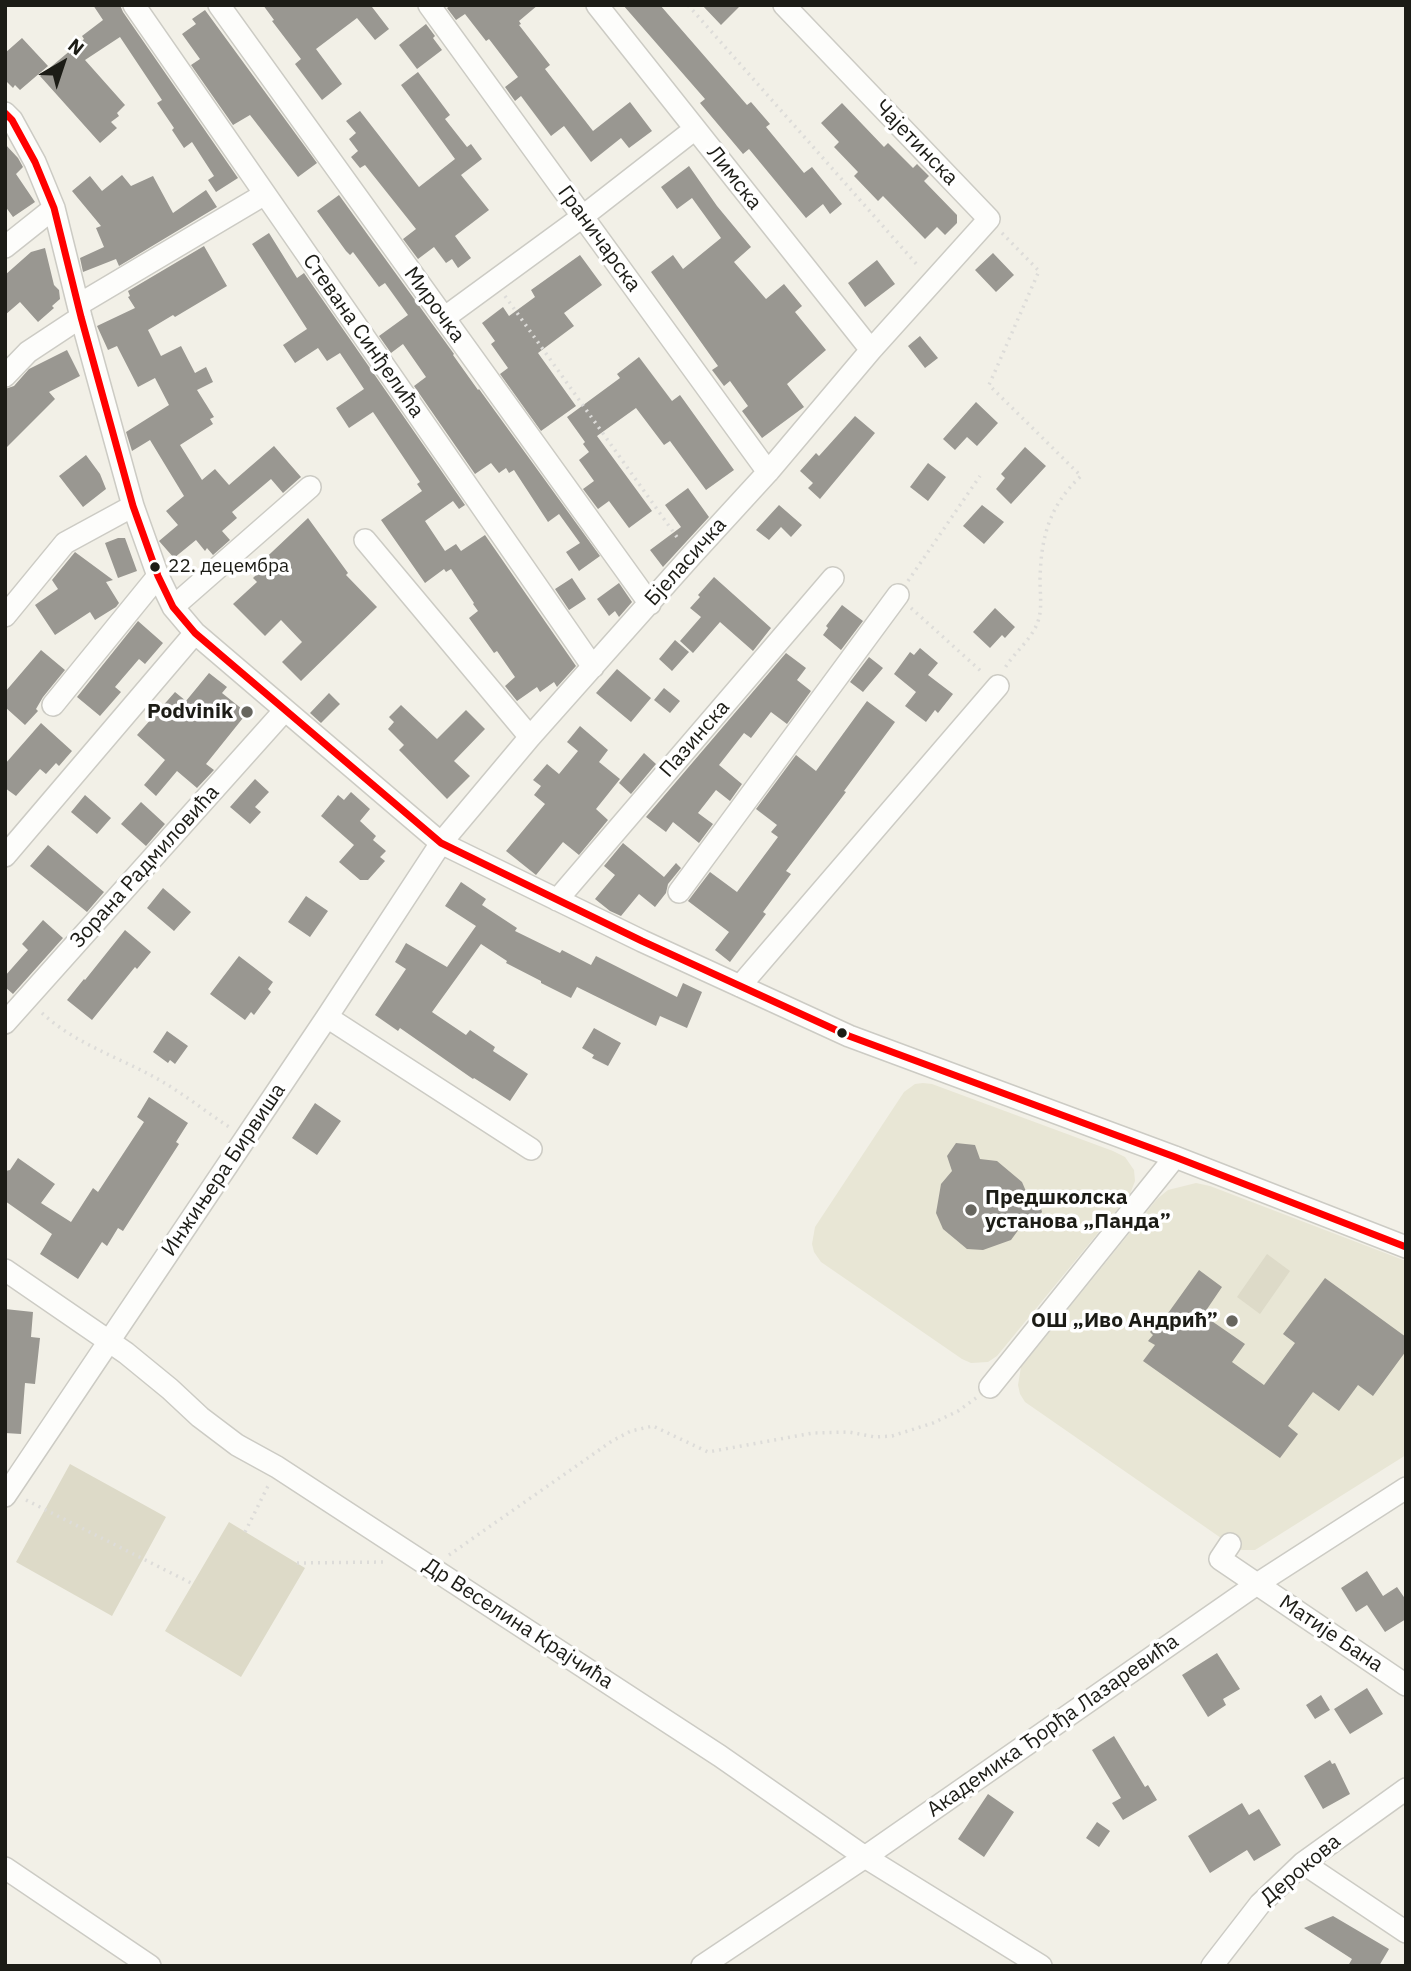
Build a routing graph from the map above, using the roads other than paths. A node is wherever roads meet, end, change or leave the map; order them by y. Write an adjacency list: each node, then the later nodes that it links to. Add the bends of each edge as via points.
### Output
1 (134, 5): 8 (street, Стевана Синђелића)
2 (219, 5): 14 (street, Мирочка)
3 (429, 5): 10 (street, Граничарска)
4 (597, 5): 7 (street, Лимска)
5 (784, 5): 12 (street, Чајетинска, via 989,219)
6 (5, 113): 9 (street, via 35,162)
7 (695, 128): 10 (street); 15 (street, Лимска)
8 (265, 194): 13 (street); 28 (street, Стевана Синђелића)
9 (54, 208): 11 (street); 13 (street)
10 (582, 217): 14 (street); 17 (street, Граничарска)
11 (5, 247)
12 (932, 282): 15 (street, Бјеласичка)
13 (80, 311): 16 (street); 19 (street)
14 (444, 318): 24 (street, Мирочка)
15 (871, 350): 17 (street, Бјеласичка)
16 (5, 376)
17 (768, 472): 24 (street, Бјеласичка)
18 (310, 487): 25 (street)
19 (133, 506): 21 (street); 26 (street, via 65,543)
20 (365, 540): 32 (street)
21 (158, 576): 25 (street); 30 (street)
22 (833, 578): 36 (street, Пазинска)
23 (898, 595): 35 (street)
24 (650, 604): 28 (street, Бјеласичка)
25 (173, 607): 27 (street)
26 (5, 616)
27 (195, 634): 31 (street); 34 (street)
28 (593, 667): 32 (street, Бјеласичка)
29 (998, 686): 37 (street)
30 (53, 705)
31 (285, 710): 33 (street); 39 (street, Зорана Радмиловића)
32 (530, 737): 33 (street, Бјеласичка)
33 (441, 844): 36 (street); 38 (street, Инжињера Бирвиша)
34 (5, 856)
35 (679, 892)
36 (557, 900): 37 (street)
37 (740, 986): 41 (street, via 849,1037)
38 (327, 1017): 40 (street); 44 (street, Инжињера Бирвиша)
39 (5, 1023)
40 (531, 1149)
41 (1175, 1157): 42 (street); 45 (street)
42 (1406, 1247)
43 (5, 1270): 44 (street, Др Веселина Крајчића)
44 (110, 1342): 47 (street, Инжињера Бирвиша); 52 (street, Др Веселина Крајчића, via 237,1445 720,1756)
45 (990, 1387)
46 (1406, 1488): 49 (street, Академика Ђорђа Лазаревића)
47 (16, 1498)
48 (1225, 1551): 49 (street, Матије Бана)
49 (1257, 1584): 50 (street, Матије Бана); 52 (street, Академика Ђорђа Лазаревића)
50 (1406, 1685)
51 (1406, 1789): 53 (street, Дерокова)
52 (866, 1857): 57 (street, Академика Ђорђа Лазаревића); 58 (street, Др Веселина Крајчића)
53 (1303, 1863): 55 (street); 59 (street, Дерокова, via 1260,1903)
54 (5, 1868): 56 (street)
55 (1406, 1932)
56 (150, 1966)
57 (702, 1966)
58 (1041, 1966)
59 (1212, 1966)

